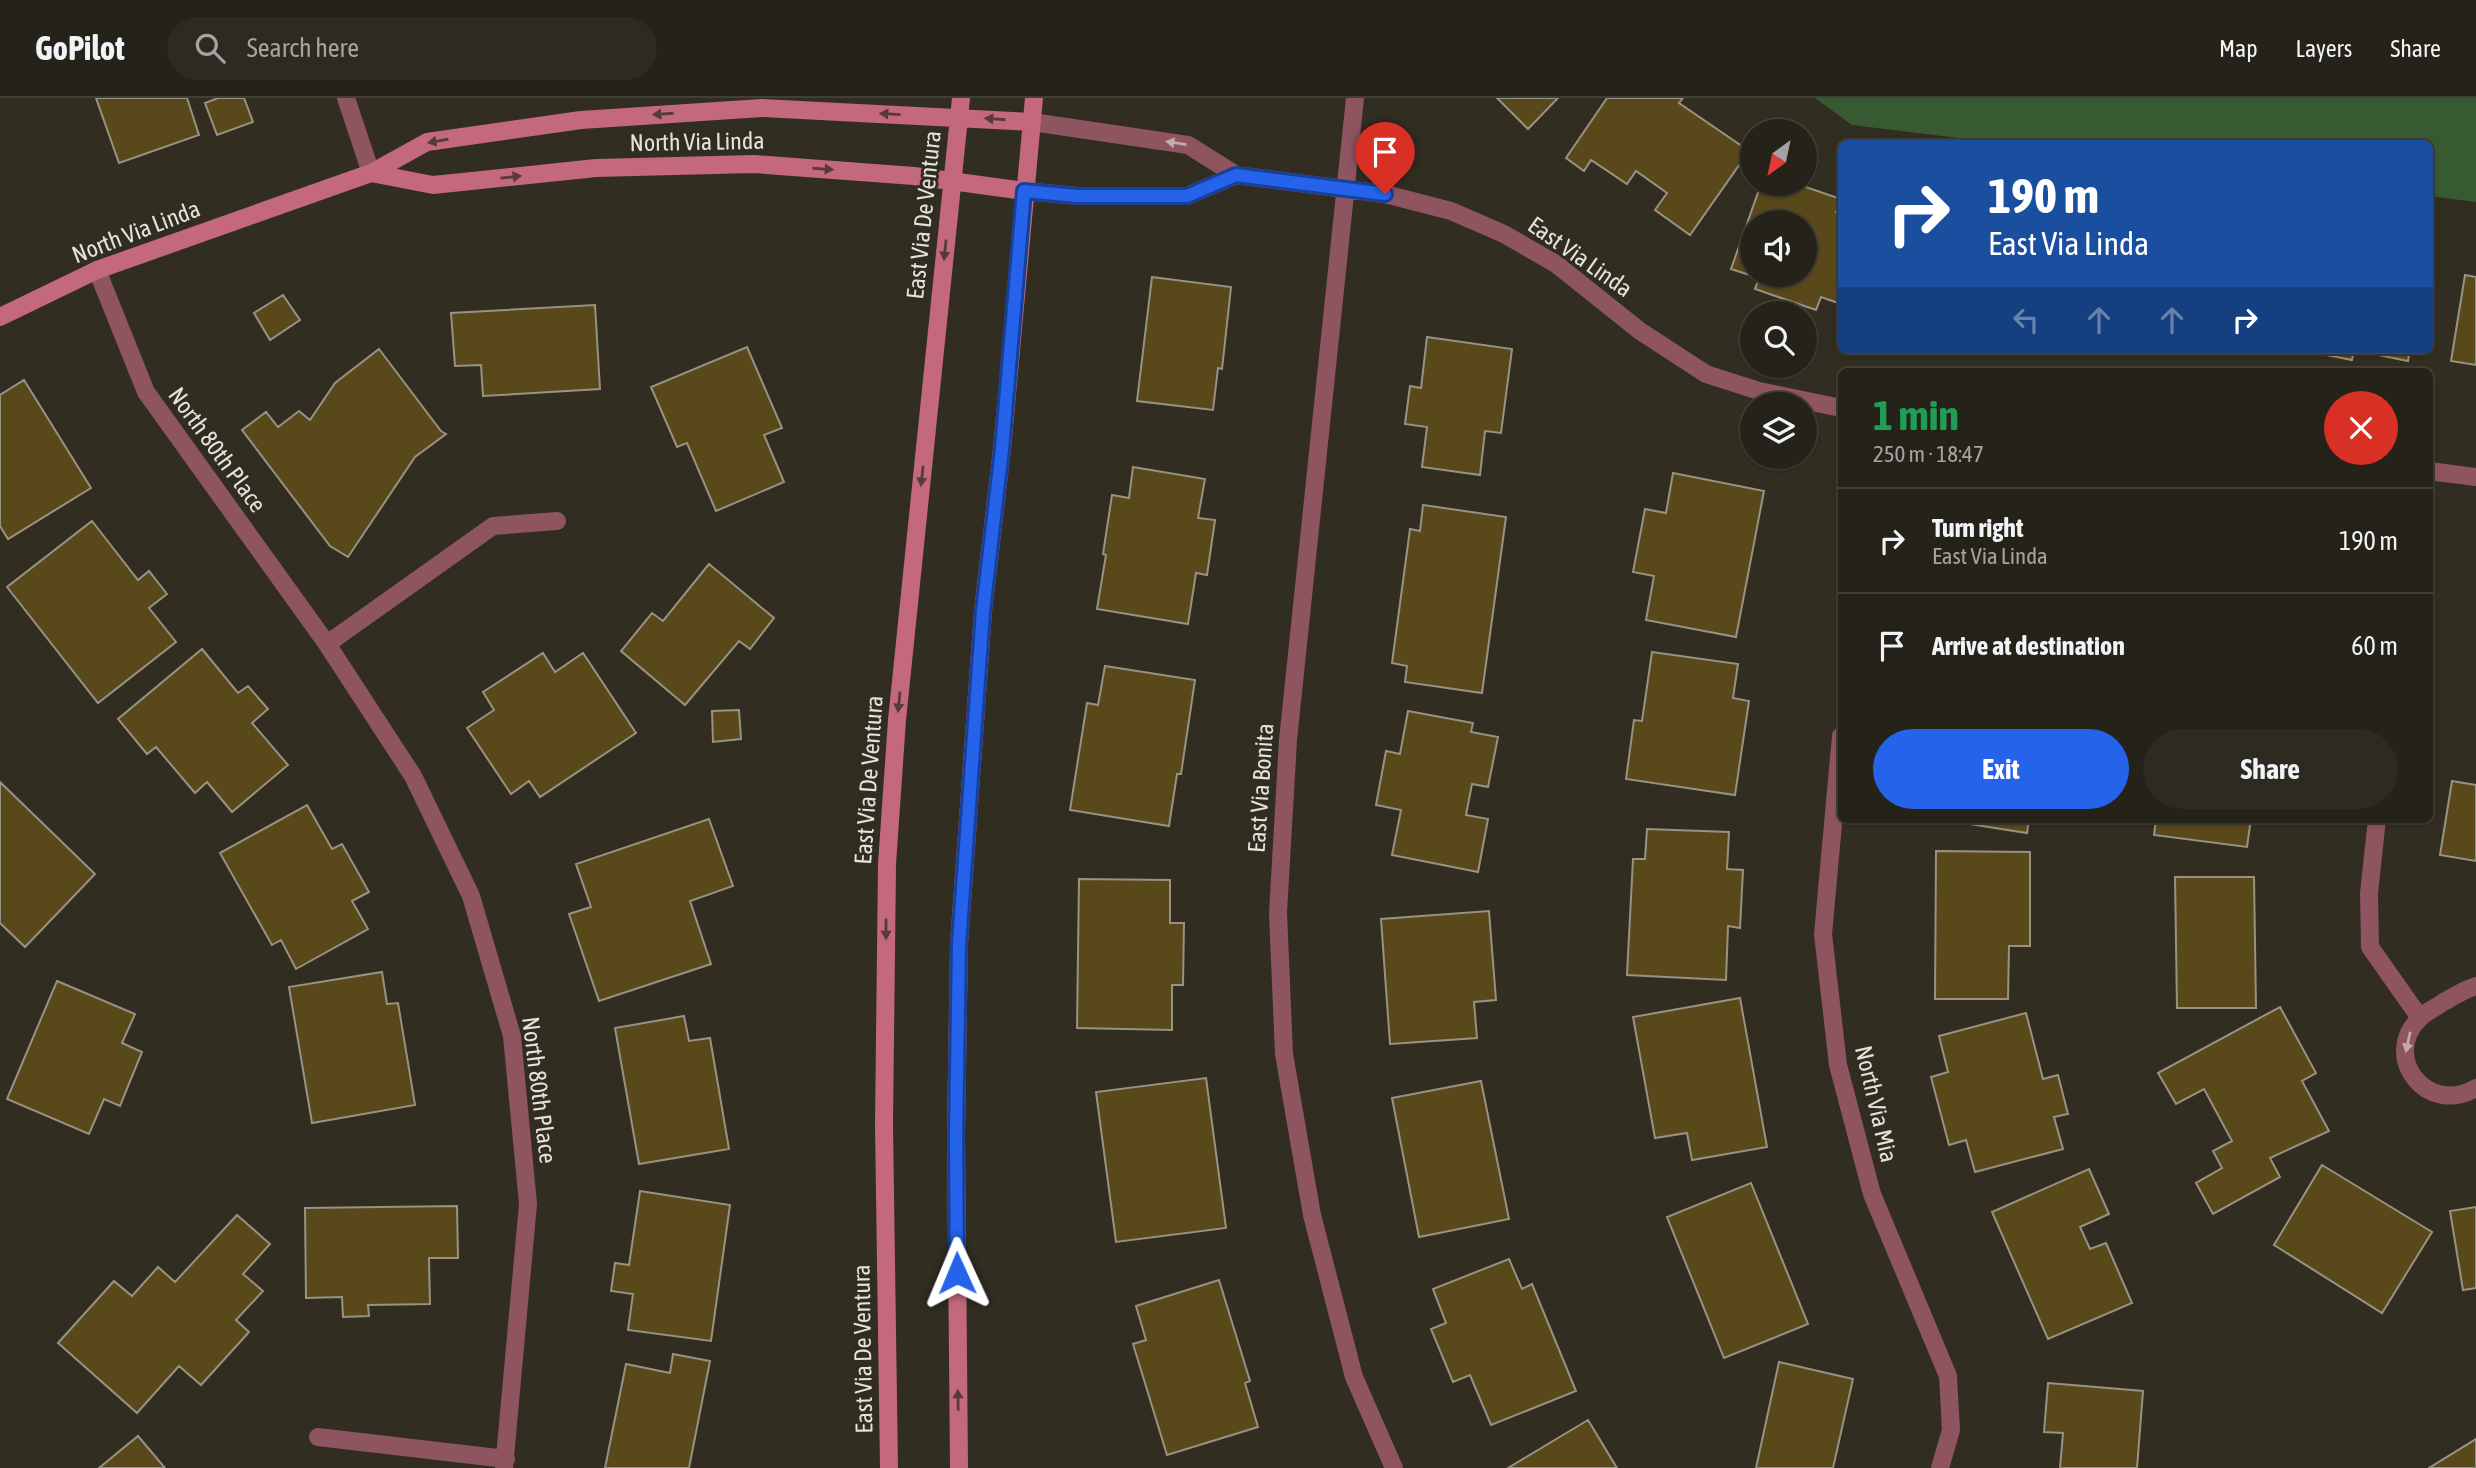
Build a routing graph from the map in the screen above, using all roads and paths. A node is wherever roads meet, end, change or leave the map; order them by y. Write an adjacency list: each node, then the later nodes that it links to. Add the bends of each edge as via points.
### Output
1 (346, 98): 7 (street)
2 (961, 98): 5 (main road, East Via De Ventura)
3 (1034, 98): 6 (main road)
4 (1355, 98): 10 (street, East Via Bonita)
5 (959, 117): 6 (main road, North Via Linda, one-way to 5); 7 (main road, North Via Linda, one-way to 7, via 762,107 581,120 427,142); 9 (main road, East Via De Ventura)
6 (1032, 122): 8 (street, East Via Linda, one-way to 6, via 1188,145); 11 (main road)
7 (371, 173): 9 (main road, North Via Linda, one-way to 9, via 433,185 596,168 754,164); 12 (main road, North Via Linda)
8 (1236, 175): 10 (street, East Via Linda); 11 (street, East Via Linda, via 1187,196)
9 (953, 182): 11 (main road, North Via Linda); 26 (main road, East Via De Ventura, one-way to 26, via 897,720 887,864 884,1125)
10 (1346, 188): 14 (street, East Via Linda, via 1451,211 1504,234 1556,264 1640,331 1706,374); 28 (street, East Via Bonita, via 1289,740 1278,913 1284,1054 1312,1214 1354,1377)
11 (1024, 191): 27 (main road, one-way to 11, via 959,944 983,611)
12 (97, 270): 13 (main road, North Via Linda); 18 (street, North 80th Place, via 146,392)
13 (0, 317)
14 (1838, 407)
15 (2433, 472): 16 (street)
16 (2476, 477)
17 (557, 521): 18 (street, via 493,526)
18 (327, 644): 25 (street, North 80th Place, via 412,776 471,896 512,1036 528,1204)
19 (1838, 769): 29 (street, North Via Mia, via 1823,934 1838,1065 1872,1194 1948,1376 1951,1430)
20 (2376, 823): 22 (street, via 2370,947)
21 (2476, 986): 22 (street)
22 (2420, 1018): 23 (street, one-way to 23, via 2406,1042 2410,1073 2434,1094 2465,1095)
23 (2476, 1088)
24 (318, 1437): 25 (street, North 80th Place)
25 (505, 1464)
26 (889, 1468)
27 (959, 1468)
28 (1394, 1468)
29 (1940, 1468)

